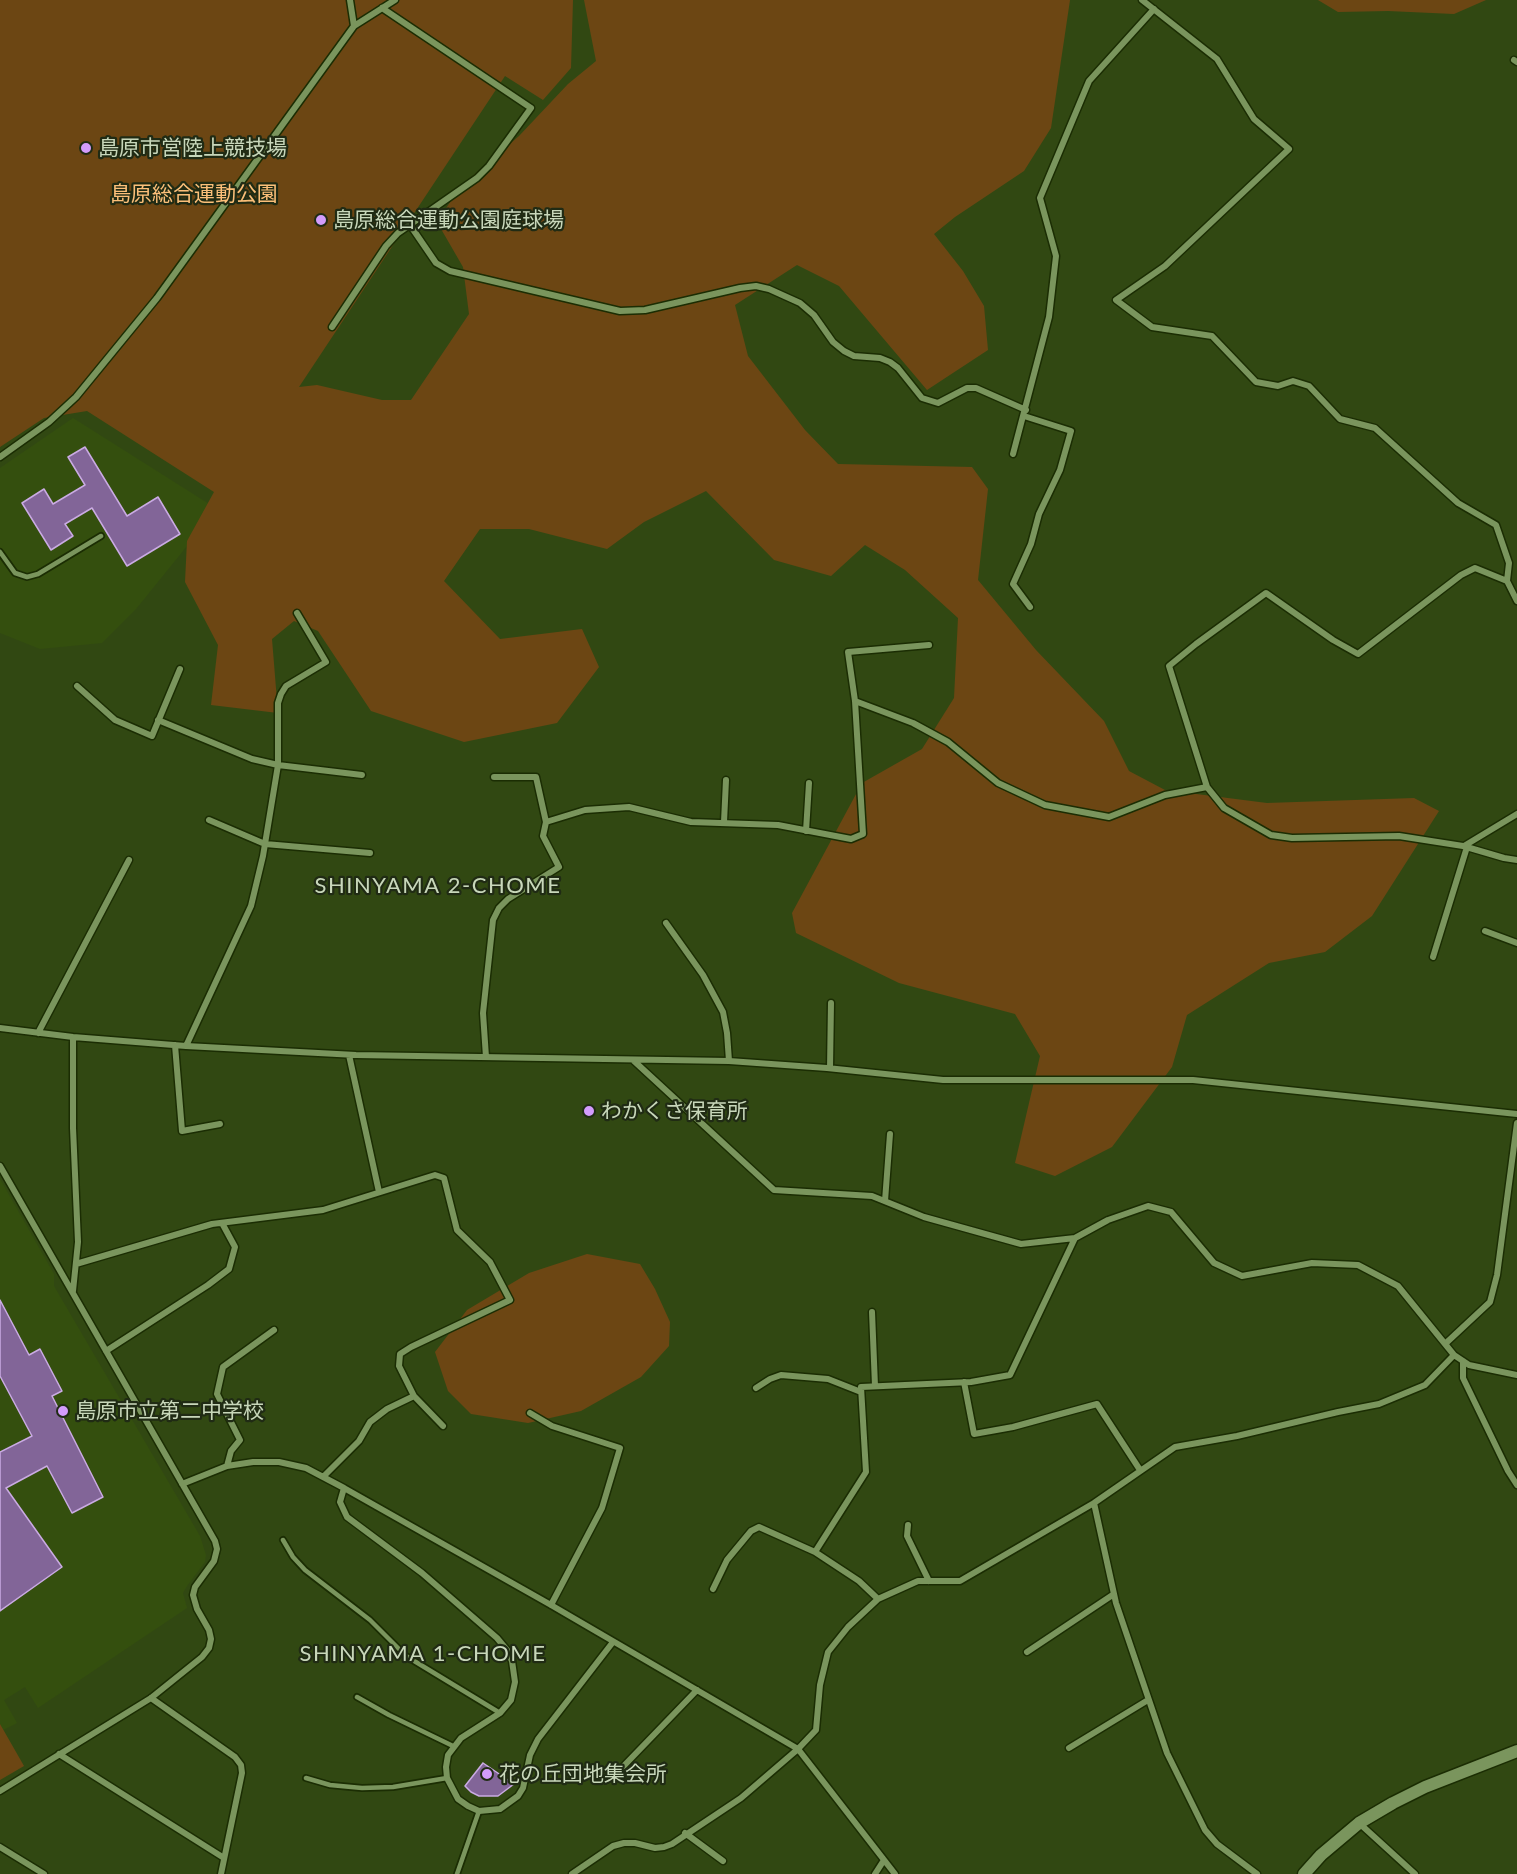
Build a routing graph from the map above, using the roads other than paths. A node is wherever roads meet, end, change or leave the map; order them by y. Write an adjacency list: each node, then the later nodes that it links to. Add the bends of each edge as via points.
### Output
1 (350, 0): 6 (street)
2 (395, 0): 4 (street)
3 (1142, 0): 5 (street)
4 (382, 8): 6 (street); 7 (street, via 531,108 489,166)
5 (1154, 9): 9 (street, via 1089,81 1040,198 1056,256 1049,317); 14 (street, via 1217,59 1254,119 1289,149 1165,266 1116,300 1152,327 1212,336 1256,382 1278,386 1293,381 1309,386 1340,419 1375,428 1458,503 1496,525)
6 (354, 26): 11 (street, via 157,298 76,397)
7 (410, 225): 8 (street, via 386,246); 9 (street, via 436,263 450,272 620,310 645,310 740,288 769,289 800,303 844,351 890,362 922,398 938,403 967,388 976,388)
8 (332, 327)
9 (1025, 413): 10 (street); 18 (street, via 1071,431 1060,470 1013,584)
10 (1014, 454)
11 (0, 457)
12 (101, 536): 13 (lane, via 27,577 15,573)
13 (0, 552)
14 (1509, 562): 15 (lane); 16 (street)
15 (1517, 563)
16 (1507, 581): 17 (street); 30 (street, via 1475,568 1358,654 1266,593 1169,666)
17 (1517, 602)
18 (1030, 607)
19 (297, 613): 25 (street, via 327,662 286,686 281,694)
20 (929, 645): 23 (street, via 848,652)
21 (180, 669): 24 (street)
22 (77, 686): 24 (street, via 115,720 152,736)
23 (855, 701): 30 (street, via 913,723 948,742 998,783 1045,806 1109,817 1165,795); 35 (street, via 863,834 851,839)
24 (158, 720): 25 (street, via 252,759)
25 (278, 765): 26 (street); 36 (street)
26 (362, 775)
27 (494, 777): 33 (street, via 536,777)
28 (726, 780): 34 (street)
29 (809, 783): 35 (street)
30 (1207, 787): 37 (street, via 1224,808 1271,835 1399,836)
31 (1517, 814): 37 (street)
32 (209, 820): 36 (street)
33 (546, 822): 34 (street, via 585,810 629,807 691,822); 52 (street, via 543,836 559,867 508,899 493,920 483,1013)
34 (724, 822): 35 (street)
35 (806, 831)
36 (265, 844): 38 (street); 50 (street, via 251,906)
37 (1465, 846): 40 (street); 44 (street)
38 (370, 853)
39 (129, 860): 47 (street)
40 (1517, 860)
41 (666, 923): 54 (street, via 703,975 723,1012)
42 (1485, 931): 43 (street)
43 (1517, 943)
44 (1432, 957)
45 (831, 1003): 55 (street)
46 (0, 1028): 47 (street)
47 (38, 1033): 48 (street)
48 (73, 1037): 49 (street); 65 (street)
49 (175, 1045): 50 (street); 58 (street, via 182,1131)
50 (186, 1046): 51 (street)
51 (349, 1054): 52 (street); 61 (street)
52 (486, 1057): 53 (street)
53 (634, 1061): 54 (street); 62 (street, via 774,1190 872,1196)
54 (729, 1061): 55 (street)
55 (830, 1068): 56 (street, via 943,1080 1193,1080)
56 (1517, 1114)
57 (1517, 1123): 69 (street, via 1490,1302)
58 (220, 1124)
59 (891, 1134): 62 (street)
60 (0, 1166): 66 (street)
61 (379, 1192): 63 (street, via 323,1210); 78 (street, via 435,1175 444,1178 457,1230 490,1262 510,1300 400,1354 399,1366)
62 (885, 1202): 64 (street, via 1021,1244)
63 (222, 1223): 65 (street); 70 (street, via 235,1247 229,1269)
64 (1075, 1238): 69 (street, via 1108,1220 1148,1206 1171,1212 1214,1263 1242,1276 1312,1263 1358,1265 1398,1286); 74 (street, via 1010,1375)
65 (76, 1264): 66 (street)
66 (73, 1292): 70 (street)
67 (872, 1311): 75 (street)
68 (274, 1330): 81 (street, via 223,1367 218,1394 240,1440 231,1451)
69 (1445, 1344): 71 (street)
70 (106, 1351): 84 (street)
71 (1454, 1355): 72 (street); 82 (street, via 1425,1385 1379,1404 1174,1447)
72 (1463, 1361): 73 (street); 85 (street, via 1463,1378)
73 (1517, 1375)
74 (964, 1382): 75 (street); 82 (street, via 974,1434 1096,1404)
75 (875, 1386): 77 (street, via 861,1387)
76 (756, 1389): 77 (street, via 781,1375 828,1379)
77 (861, 1392): 90 (street, via 866,1472)
78 (414, 1396): 80 (street); 83 (street, via 370,1422 359,1442)
79 (530, 1413): 95 (street, via 552,1426 620,1448 602,1508)
80 (443, 1426)
81 (227, 1466): 83 (street, via 279,1462 306,1468); 84 (street)
82 (1140, 1470): 87 (street)
83 (323, 1477): 86 (street)
84 (182, 1484): 100 (street, via 217,1549 214,1562 193,1595 211,1639 202,1657)
85 (1517, 1485)
86 (344, 1488): 95 (street); 102 (street, via 340,1502 347,1517 422,1573 507,1650 515,1682 511,1700)
87 (1094, 1503): 91 (street, via 960,1581); 93 (street)
88 (908, 1525): 91 (street, via 908,1536)
89 (283, 1540): 102 (lane, via 305,1570 370,1620 406,1656)
90 (815, 1552): 92 (street, via 759,1527 727,1560); 94 (street, via 859,1581)
91 (929, 1581): 94 (street, via 918,1581)
92 (713, 1589)
93 (1114, 1594): 97 (street); 101 (street)
94 (878, 1599): 105 (street, via 828,1652 816,1730)
95 (551, 1605): 96 (street)
96 (613, 1642): 98 (street); 112 (street, via 538,1739 518,1796 500,1809)
97 (1028, 1652)
98 (697, 1690): 105 (street); 108 (street)
99 (357, 1697): 103 (lane)
100 (151, 1698): 107 (street); 116 (street, via 241,1765)
101 (1148, 1700): 104 (street); 125 (street, via 1167,1753 1205,1830)
102 (500, 1713): 103 (street)
103 (453, 1746): 110 (street, via 448,1755)
104 (1069, 1748)
105 (798, 1749): 114 (street, via 741,1798); 117 (street)
106 (1517, 1751): 113 (street, via 1425,1786)
107 (59, 1754): 111 (street); 116 (street)
108 (616, 1774)
109 (306, 1778): 110 (lane, via 362,1788)
110 (447, 1778): 112 (street, via 458,1799)
111 (0, 1791)
112 (479, 1811): 121 (lane)
113 (1359, 1822): 126 (street); 127 (street)
114 (685, 1833): 118 (street); 122 (street, via 664,1848 636,1843 613,1846)
115 (0, 1847): 119 (street)
116 (224, 1858): 120 (street)
117 (884, 1860): 123 (street); 124 (street)
118 (723, 1861)
119 (44, 1874)
120 (220, 1874)
121 (457, 1874)
122 (572, 1874)
123 (875, 1874)
124 (895, 1874)
125 (1257, 1874)
126 (1304, 1874)
127 (1415, 1874)

